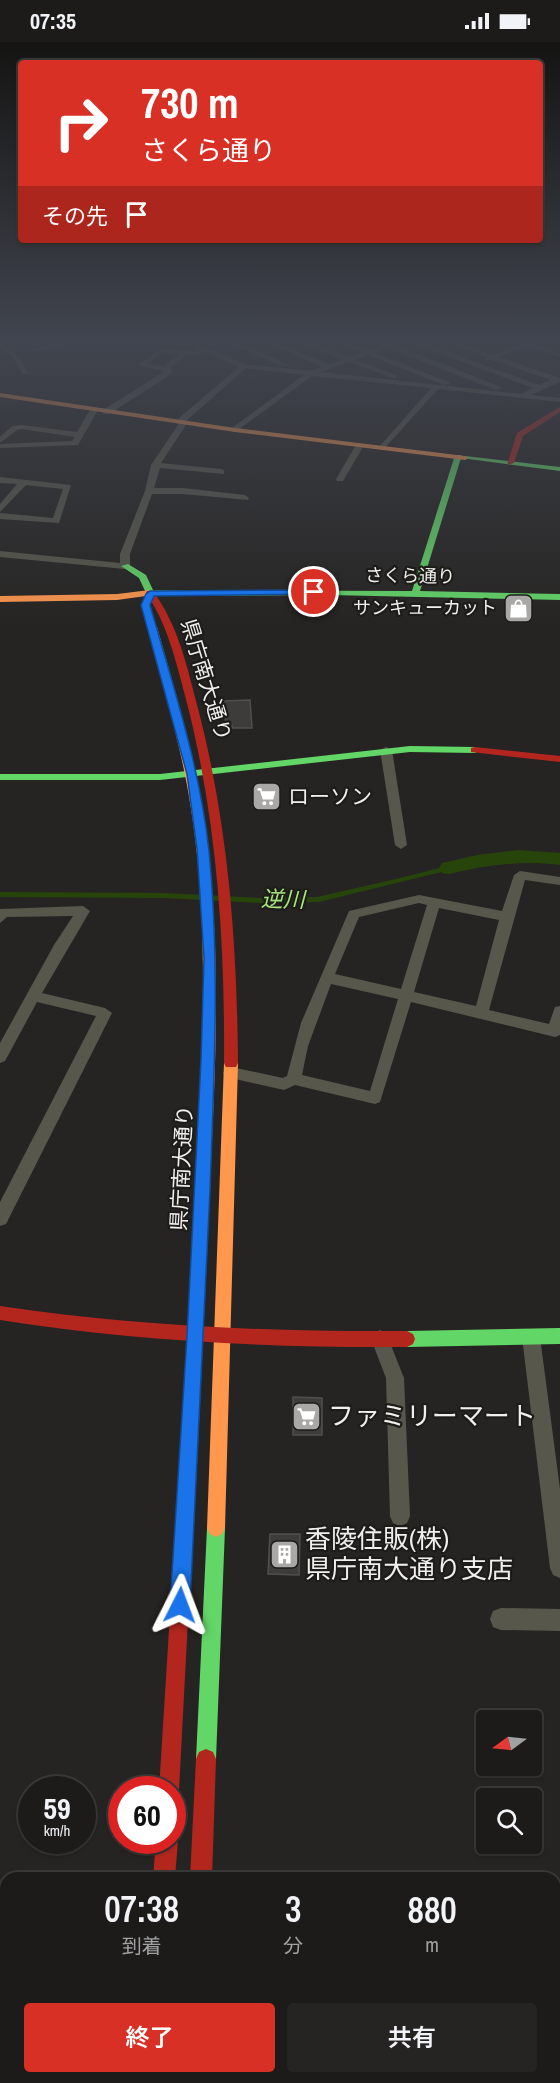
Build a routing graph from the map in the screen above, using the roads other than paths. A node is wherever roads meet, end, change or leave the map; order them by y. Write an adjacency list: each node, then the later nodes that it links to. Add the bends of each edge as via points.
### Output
1 (79, 437): 6 (street, via 75,443)
2 (173, 437): 11 (street)
3 (292, 437): 7 (main road)
4 (392, 437): 8 (street)
5 (519, 437): 10 (main road)
6 (0, 446)
7 (360, 446): 8 (main road); 14 (street)
8 (383, 448): 9 (main road)
9 (458, 457): 10 (main road); 25 (main road)
10 (510, 463): 12 (main road)
11 (155, 465): 13 (street); 17 (street)
12 (560, 469)
13 (221, 472)
14 (340, 479)
15 (0, 480): 16 (street)
16 (24, 482): 19 (street); 20 (street, via 68,487 56,521)
17 (149, 491): 18 (street); 22 (street, via 125,554)
18 (245, 498)
19 (0, 509)
20 (0, 516)
21 (0, 554): 22 (street)
22 (125, 566): 24 (main road, via 143,577)
23 (0, 593): 24 (main road, さくら通り)
24 (150, 594): 25 (main road, さくら通り); 27 (main road, さくら通り); 30 (main road, 県庁南大通り, via 161,604); 31 (main road, 県庁南大通り, via 146,605)
25 (416, 594): 26 (main road, さくら通り)
26 (560, 597)
27 (0, 599)
28 (386, 750): 29 (main road, via 458,748); 30 (main road); 33 (street)
29 (560, 759)
30 (211, 772): 31 (main road); 44 (main road, 県庁南大通り, via 229,911)
31 (192, 774): 32 (main road); 48 (main road, 県庁南大通り, via 208,912 210,1009)
32 (0, 777)
33 (401, 845)
34 (560, 881): 37 (street, via 520,875)
35 (434, 902): 37 (street); 38 (street, via 419,899 354,914); 39 (street)
36 (0, 918): 40 (street, via 3,913 83,911)
37 (507, 918): 42 (street)
38 (328, 978): 39 (street); 45 (street, via 304,1035)
39 (407, 995): 42 (street); 45 (street, via 375,1098)
40 (33, 996): 43 (street); 46 (street, via 105,1013)
41 (560, 1011): 42 (street, via 555,1032)
42 (482, 1013)
43 (2, 1048)
44 (231, 1073): 45 (street, via 284,1084); 51 (main road, 県庁南大通り)
45 (294, 1079)
46 (0, 1218)
47 (0, 1313): 48 (main road, via 76,1325)
48 (195, 1336): 51 (main road); 57 (main road, 県庁南大通り)
49 (560, 1336): 50 (main road)
50 (531, 1337): 52 (main road); 54 (street)
51 (224, 1338): 52 (main road); 60 (main road, 県庁南大通り)
52 (380, 1340): 53 (street, via 395,1378)
53 (400, 1516)
54 (560, 1568)
55 (501, 1619): 56 (street)
56 (560, 1620)
57 (171, 1776)
58 (165, 1854): 59 (main road)
59 (164, 1872)
60 (201, 1872)

